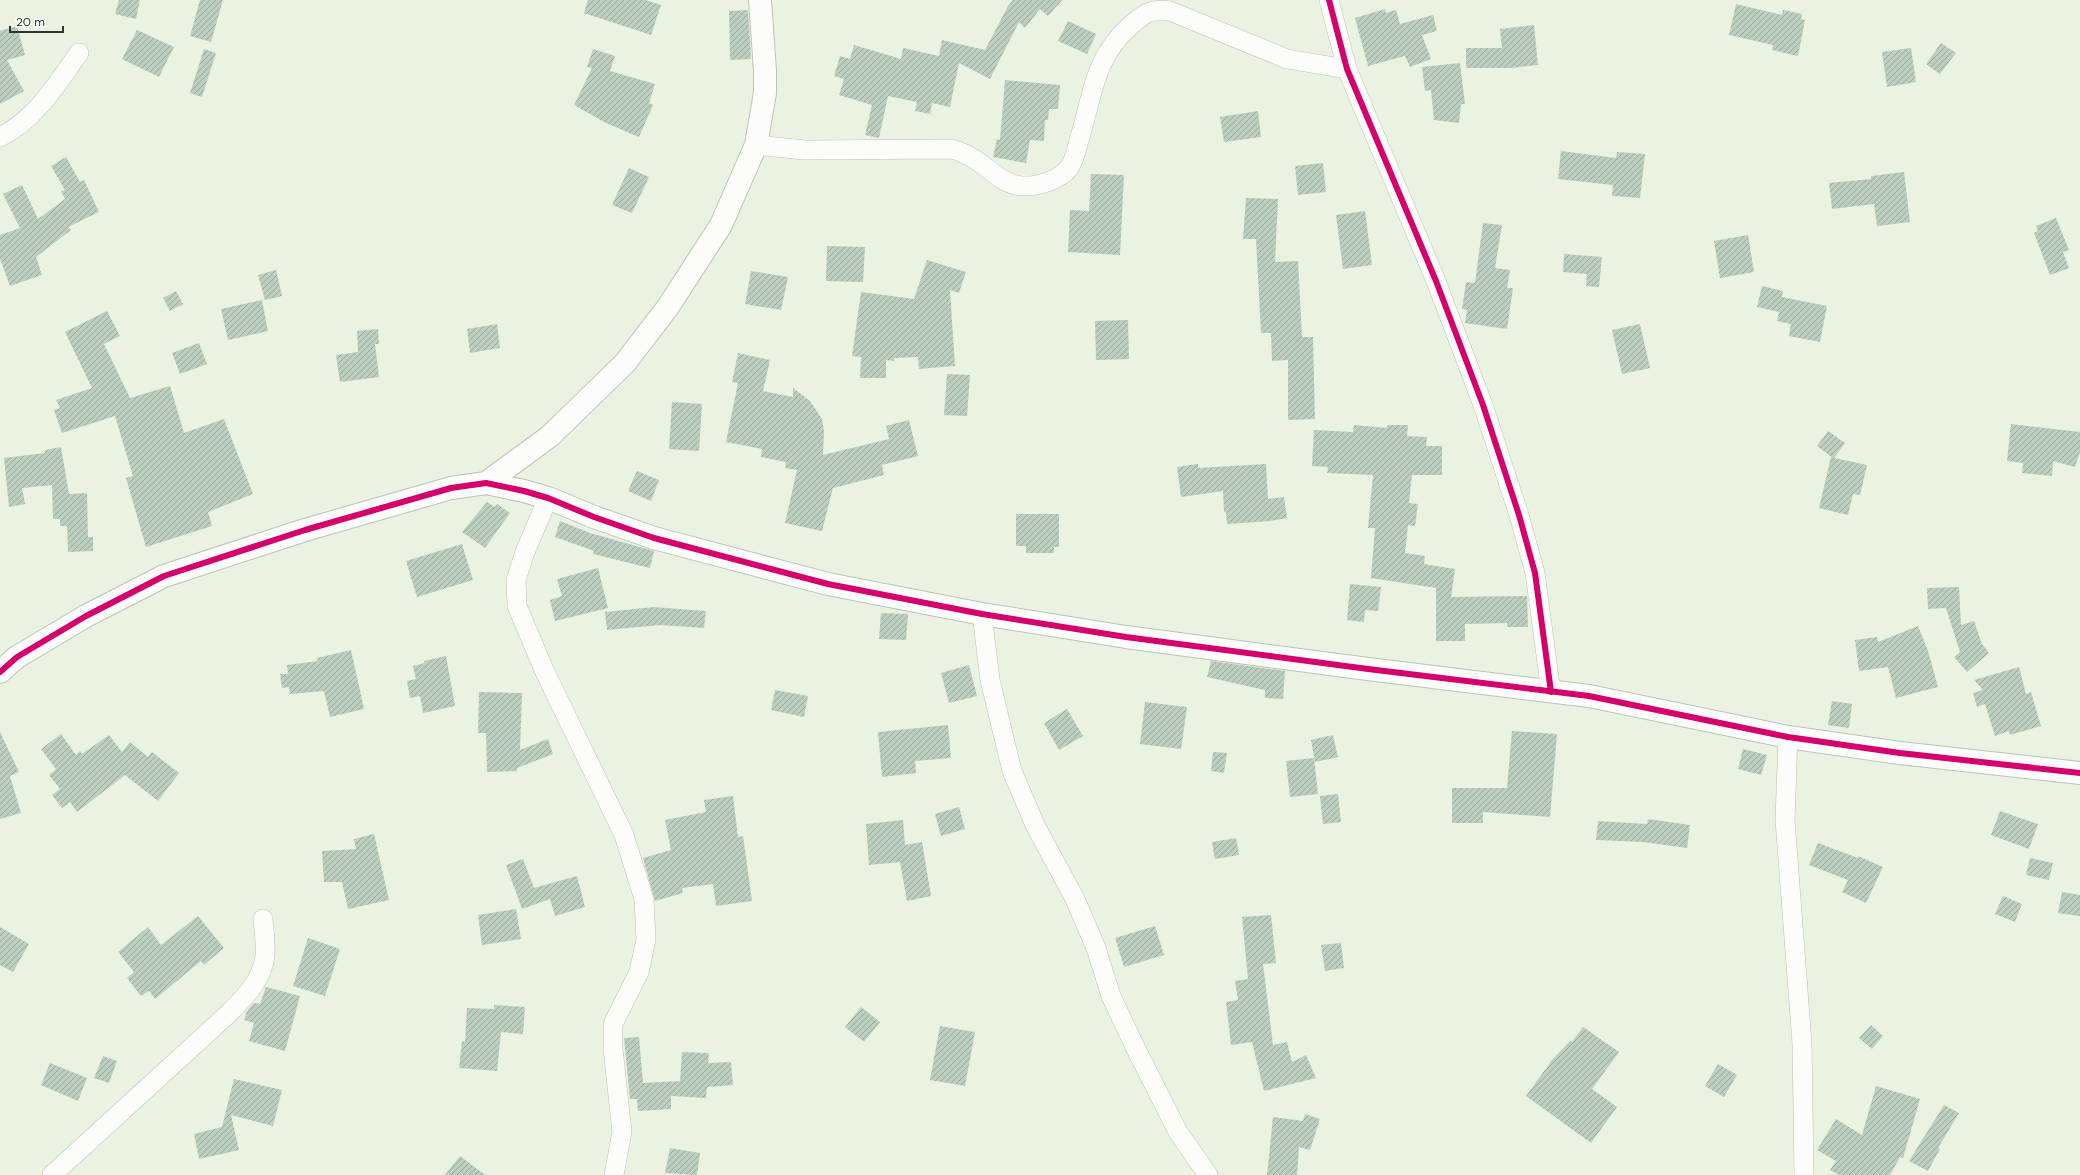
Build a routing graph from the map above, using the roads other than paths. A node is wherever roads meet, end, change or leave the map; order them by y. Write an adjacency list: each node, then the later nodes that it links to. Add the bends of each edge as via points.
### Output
1 (760, 0): 6 (street, via 765,93)
2 (1329, 0): 4 (street)
3 (79, 54): 5 (street, via 45,101 24,122)
4 (1347, 69): 6 (street, via 1287,59 1170,11 1156,9 1142,16 1112,44 1104,57 1070,168 1060,177 1022,186 1004,180 966,154 951,149 804,150); 11 (street, via 1436,281 1483,405 1535,573)
5 (0, 136)
6 (756, 145): 7 (street, via 721,225 668,307 625,363 550,436)
7 (486, 483): 8 (street); 10 (street, via 451,488 305,530 164,576 86,616 17,657)
8 (548, 498): 9 (street, via 654,538 828,584); 16 (street, via 516,580 517,606 545,672 624,835 644,899 646,940 639,972 614,1024 613,1049 622,1132)
9 (982, 614): 11 (street, via 1126,637); 17 (street, via 990,680 1012,771 1036,827 1075,898 1096,948 1111,996 1136,1049 1178,1132)
10 (0, 672)
11 (1551, 692): 12 (street, via 1589,696)
12 (1788, 736): 13 (street, via 1900,753); 18 (street, via 1785,820 1802,1043)
13 (2080, 773)
14 (263, 919): 15 (street, via 265,956 259,978 248,994)
15 (52, 1175)
16 (614, 1175)
17 (1208, 1175)
18 (1804, 1175)

